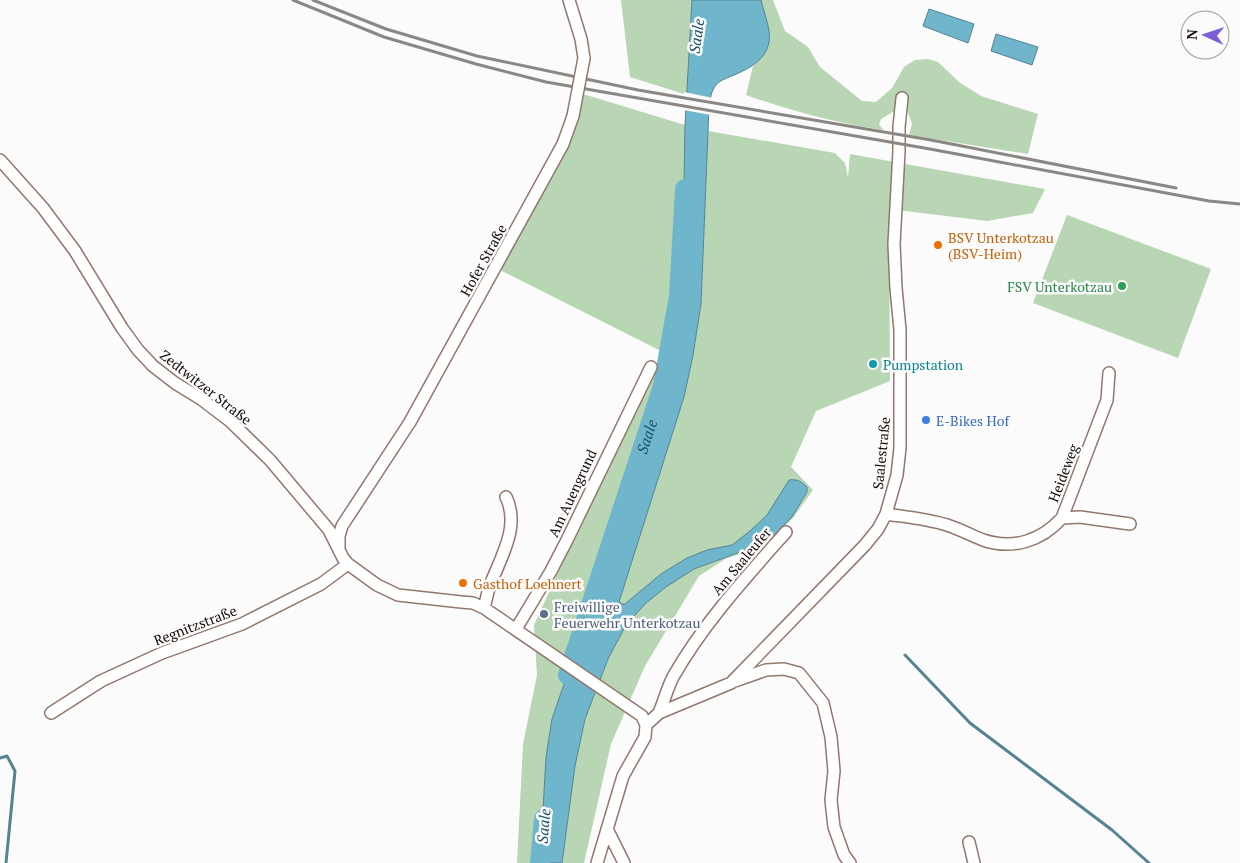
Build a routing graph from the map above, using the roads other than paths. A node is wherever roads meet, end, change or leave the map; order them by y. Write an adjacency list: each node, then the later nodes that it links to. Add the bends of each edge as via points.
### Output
1 (569, 0): 8 (street, Hofer Straße, bridge, via 584,58 573,116 563,144 410,422)
2 (902, 98): 7 (street, Saalestraße, via 894,244 900,330 900,448 897,475)
3 (0, 160): 10 (street, Zedtwitzer Straße, via 70,244 138,350 175,383 230,421 270,460)
4 (651, 367): 16 (street, Am Auengrund, via 567,540)
5 (1109, 373): 9 (street, Heideweg, via 1107,400)
6 (506, 498): 15 (street, via 511,513 509,531)
7 (886, 514): 9 (street, Heideweg, via 927,520 985,540 1014,544 1041,537); 17 (street, Saalestraße, via 865,545)
8 (349, 515): 10 (street, via 334,524); 13 (street, Hofer Straße, via 339,536)
9 (1062, 518): 11 (street, via 1080,517)
10 (322, 522): 13 (street, Zedtwitzer Straße)
11 (1130, 524)
12 (786, 532): 18 (street, Am Saaleufer, via 707,626 674,677)
13 (340, 552): 14 (street, Zedtwitzer Straße)
14 (348, 564): 15 (street, Zedtwitzer Straße, via 377,585 398,595 467,602); 19 (street, Regnitzstraße, via 321,584 242,624 162,653 101,681)
15 (484, 608): 16 (street, Zedtwitzer Straße)
16 (516, 629): 20 (street, Zedtwitzer Straße, via 628,705 642,716)
17 (731, 682): 18 (street, Saalestraße); 25 (street, via 766,670 784,669 799,673 823,703 831,737 834,827)
18 (659, 713): 20 (street, Saalestraße)
19 (51, 714)
20 (646, 725): 21 (street, via 645,738 623,776)
21 (607, 829): 23 (street); 24 (street)
22 (969, 842): 26 (street)
23 (597, 863)
24 (624, 863)
25 (850, 863)
26 (974, 863)

